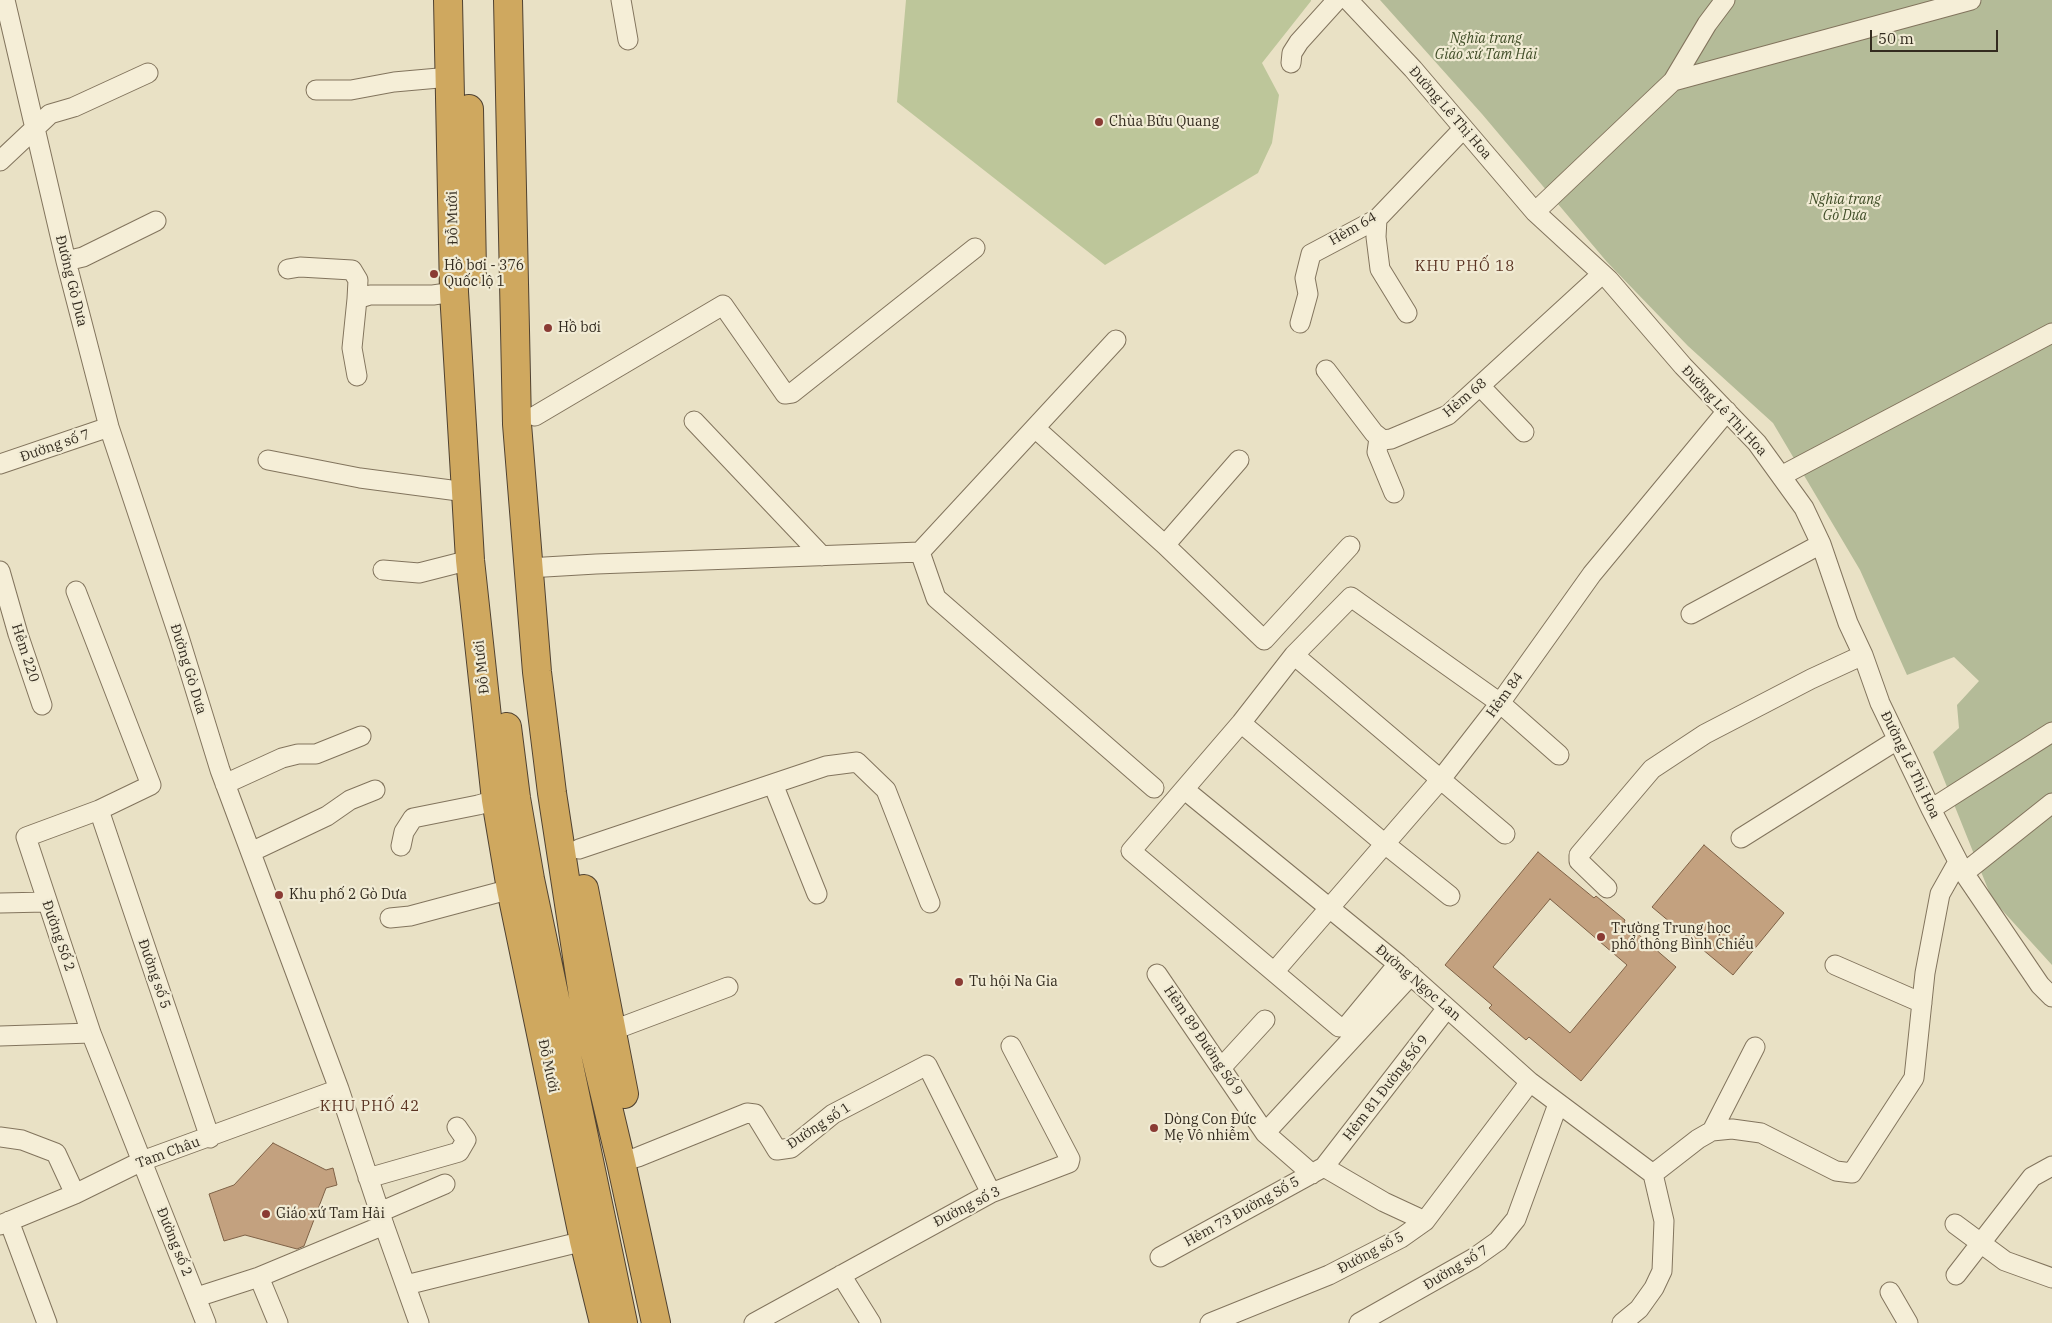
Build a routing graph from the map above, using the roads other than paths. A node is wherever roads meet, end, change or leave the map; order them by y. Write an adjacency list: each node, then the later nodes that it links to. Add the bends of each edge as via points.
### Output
1 (5, 0): 17 (street, Đường Gò Dưa)
2 (448, 0): 14 (highway, Đỗ Mười)
3 (466, 0): 146 (highway, Đỗ Mười, via 472,293 478,404 487,549 505,716 530,879)
4 (508, 0): 55 (highway, via 517,424)
5 (524, 0): 37 (highway, via 528,286)
6 (621, 0): 11 (street)
7 (1337, 0): 12 (street, via 1299,42 1292,53)
8 (1726, 0): 15 (street)
9 (1971, 0): 15 (street)
10 (1357, 3): 18 (street, Đường Lê Thị Hoa)
11 (628, 40)
12 (1291, 63)
13 (148, 73): 17 (street, via 74,107 50,114)
14 (450, 77): 16 (street, via 351,90); 27 (highway, Đỗ Mười)
15 (1673, 81): 20 (street)
16 (316, 90)
17 (35, 128): 19 (street); 24 (street, Đường Gò Dưa)
18 (1463, 129): 20 (street, Đường Lê Thị Hoa); 21 (street, Hẻm 64)
19 (0, 161)
20 (1535, 212): 26 (street, Đường Lê Thị Hoa)
21 (1377, 219): 29 (street, via 1380,269); 30 (street, Hẻm 64, via 1311,254 1305,278 1308,294)
22 (156, 221): 24 (street, via 83,257)
23 (974, 248): 37 (street, via 792,393 785,394 723,305)
24 (66, 261): 39 (street, Đường Gò Dưa)
25 (288, 269): 28 (street, via 352,270 358,280)
26 (1602, 274): 35 (street, Hẻm 68); 36 (street, Đường Lê Thị Hoa)
27 (454, 292): 28 (street, via 370,295); 47 (highway, Đỗ Mười)
28 (357, 299): 34 (street, via 352,348)
29 (1407, 313)
30 (1300, 323)
31 (2052, 333): 46 (street)
32 (1116, 340): 40 (street)
33 (1326, 370): 42 (street)
34 (357, 376)
35 (1480, 386): 41 (street); 42 (street, Hẻm 68, via 1448,415 1391,439)
36 (1727, 411): 46 (street, Đường Lê Thị Hoa, via 1757,443); 62 (street, Hẻm 84, via 1592,574)
37 (535, 416): 55 (highway)
38 (694, 421): 53 (street)
39 (109, 427): 45 (street, Đường số 7); 70 (street, Đường Gò Dưa)
40 (1034, 428): 50 (street); 52 (street)
41 (1524, 432)
42 (1379, 438): 48 (street, via 1377,452)
43 (268, 460): 47 (street, via 360,478)
44 (1239, 460): 50 (street)
45 (0, 464)
46 (1781, 476): 49 (street, Đường Lê Thị Hoa, via 1804,508)
47 (466, 492): 54 (highway, Đỗ Mười)
48 (1394, 493)
49 (1821, 544): 59 (street); 61 (street, Đường Lê Thị Hoa, via 1848,623)
50 (1165, 545): 51 (street, via 1264,640)
51 (1350, 546)
52 (920, 552): 53 (street); 72 (street, via 936,598)
53 (822, 556): 55 (street)
54 (470, 560): 56 (street, via 420,573); 75 (highway, Đỗ Mười)
55 (537, 568): 83 (highway); 118 (highway, via 538,681 573,933 586,1015)
56 (384, 570)
57 (0, 571): 63 (street, Hẻm 220)
58 (76, 591): 78 (street, Đường Số 2, via 151,785)
59 (1691, 614)
60 (1294, 655): 62 (street, via 1351,597); 64 (street); 69 (street)
61 (1863, 655): 67 (street, Đường Lê Thị Hoa); 86 (street, via 1705,734 1652,769 1579,855 1579,860)
62 (1500, 703): 68 (street); 69 (street, Hẻm 84)
63 (42, 705)
64 (1242, 723): 74 (street); 81 (street)
65 (2052, 732): 77 (street)
66 (362, 736): 70 (street, via 316,754 282,758)
67 (1897, 740): 77 (street, Đường Lê Thị Hoa); 80 (street)
68 (1559, 755)
69 (1441, 778): 79 (street); 81 (street, Hẻm 84)
70 (225, 784): 84 (street, Đường Gò Dưa)
71 (773, 784): 83 (street); 88 (street); 92 (street, via 826,766 857,762 886,790)
72 (1154, 788)
73 (375, 790): 84 (street)
74 (1185, 790): 93 (street, Đường Ngọc Lan); 97 (street, via 1131,852)
75 (496, 800): 82 (street, via 413,818 404,832); 87 (highway, Đỗ Mười)
76 (2052, 803): 85 (street)
77 (1931, 809): 85 (street, Đường Lê Thị Hoa)
78 (99, 810): 90 (street, Đường Số 2, via 26,837); 117 (street, Đường số 5)
79 (1505, 834)
80 (1741, 838)
81 (1384, 844): 89 (street); 93 (street, Hẻm 84)
82 (401, 846)
83 (579, 849): 104 (highway)
84 (251, 852): 111 (street, Đường Gò Dưa)
85 (1961, 868): 100 (street, Đường Lê Thị Hoa, via 2040,985); 101 (street, via 1940,894)
86 (1607, 888)
87 (511, 889): 94 (street, via 410,916); 131 (highway, Đỗ Mười)
88 (817, 894)
89 (1450, 896)
90 (46, 902): 91 (street); 105 (street, Đường Số 2)
91 (0, 903)
92 (930, 903)
93 (1329, 909): 96 (street, Đường Ngọc Lan); 97 (street, Hẻm 84)
94 (390, 918)
95 (1834, 965): 101 (street)
96 (1405, 970): 97 (street, via 1346,1028); 102 (street, Đường Ngọc Lan); 115 (street)
97 (1274, 972)
98 (1157, 974): 109 (street, Hẻm 89 Đường Số 9)
99 (728, 986): 104 (street)
100 (2052, 997)
101 (1922, 1003): 114 (street, via 1914,1078 1852,1173 1836,1170 1761,1133 1732,1129)
102 (1447, 1008): 110 (street, Đường Ngọc Lan); 121 (street, Hẻm 81 Đường Số 9)
103 (1265, 1020): 109 (street)
104 (612, 1032): 118 (highway)
105 (91, 1033): 106 (street); 119 (street, Đường Số 2)
106 (0, 1036)
107 (1011, 1046): 125 (street, Đường số 3, via 1070,1163)
108 (1755, 1048): 114 (street)
109 (1221, 1068): 115 (street, Hẻm 89 Đường Số 9)
110 (1530, 1082): 112 (street, Đường Ngọc Lan); 128 (street, Đường số 5)
111 (340, 1089): 117 (street, Tam Châu); 123 (street, Đường Gò Dưa)
112 (1558, 1104): 122 (street, Đường Ngọc Lan); 152 (street, Đường số 7, via 1516,1219 1498,1241)
113 (457, 1127): 123 (street, via 466,1140 459,1152)
114 (1712, 1131): 122 (street)
115 (1265, 1133): 121 (street, Hẻm 89 Đường Số 9)
116 (0, 1136): 126 (street, via 22,1140 56,1153)
117 (210, 1138): 119 (street, Tam Châu)
118 (629, 1159): 125 (street, Đường số 1, via 747,1113 755,1114 777,1150 791,1148 833,1114 926,1065); 147 (highway); 148 (highway)
119 (142, 1161): 126 (street, Tam Châu); 140 (street, Đường số 2)
120 (2052, 1166): 132 (street, via 2032,1177)
121 (1318, 1171): 128 (street, Hẻm 89 Đường Số 9); 133 (street, Hẻm 73 Đường Số 5)
122 (1653, 1174): 153 (street, via 1664,1221 1662,1271 1639,1309)
123 (368, 1178): 127 (street, Đường Gò Dưa)
124 (445, 1184): 127 (street)
125 (991, 1192): 134 (street, Đường số 3)
126 (75, 1194): 129 (street, Tam Châu)
127 (382, 1219): 136 (street); 138 (street, Đường Gò Dưa)
128 (1425, 1221): 151 (street, Đường số 5, via 1401,1238 1329,1275)
129 (5, 1223): 141 (street)
130 (1955, 1224): 132 (street)
131 (584, 1241): 138 (street); 145 (highway, Đỗ Mười)
132 (1982, 1244): 135 (street); 137 (street, via 2005,1261)
133 (1160, 1257)
134 (840, 1275): 149 (street, Đường số 3); 150 (street)
135 (1956, 1275)
136 (259, 1277): 140 (street); 143 (street)
137 (2052, 1278)
138 (406, 1285): 144 (street, Đường Gò Dưa)
139 (1890, 1292): 154 (street)
140 (197, 1298): 142 (street, Đường số 2)
141 (47, 1323)
142 (206, 1323)
143 (278, 1323)
144 (419, 1323)
145 (604, 1323)
146 (623, 1323)
147 (656, 1323)
148 (673, 1323)
149 (754, 1323)
150 (871, 1323)
151 (1210, 1323)
152 (1360, 1323)
153 (1622, 1323)
154 (1908, 1323)

